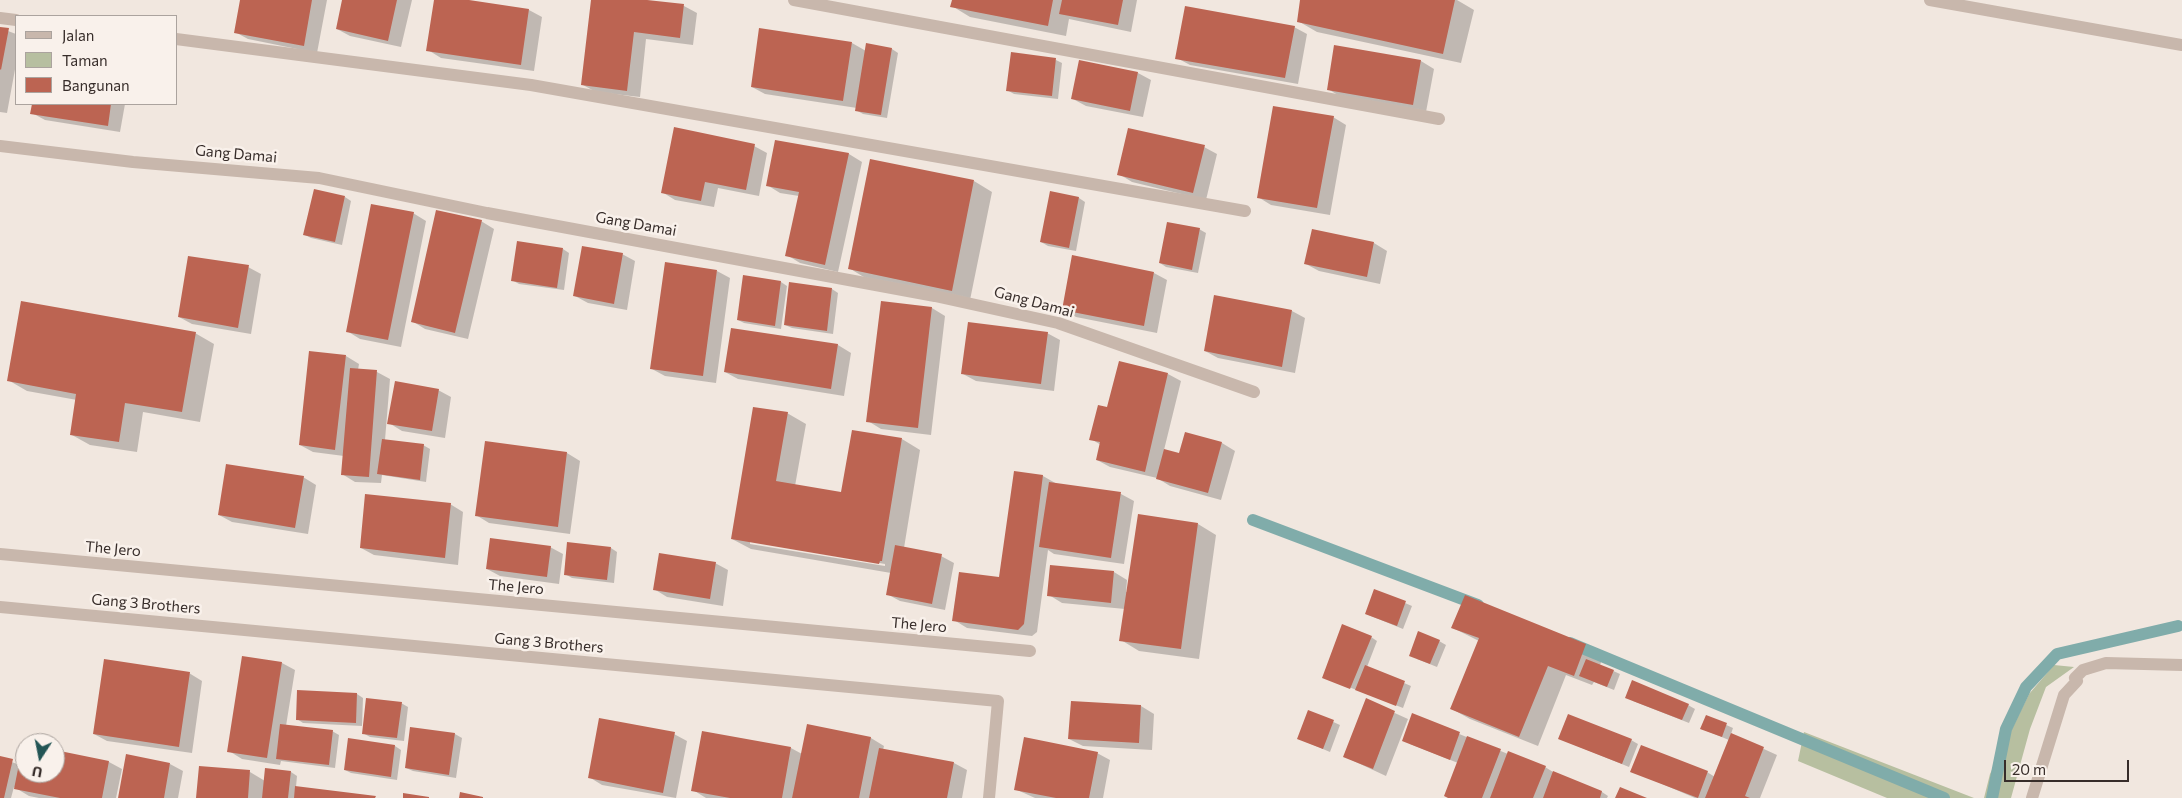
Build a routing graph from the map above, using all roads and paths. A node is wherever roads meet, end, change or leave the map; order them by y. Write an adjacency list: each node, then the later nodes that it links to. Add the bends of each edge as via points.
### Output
1 (794, 0): 7 (street)
2 (1930, 0): 6 (street)
3 (0, 18): 4 (street)
4 (15, 20)
5 (178, 39): 9 (street, via 531,85)
6 (2182, 45)
7 (1439, 119)
8 (0, 146): 10 (street, Gang Damai, via 133,162 319,178 487,214 935,296 1058,323)
9 (1245, 211)
10 (1254, 392)
11 (0, 554): 13 (street, The Jero)
12 (0, 607): 15 (street, Gang 3 Brothers, via 998,701)
13 (1030, 651)
14 (2182, 665): 16 (street, via 2106,663 2083,670 2064,695)
15 (989, 798)
16 (2032, 798)

